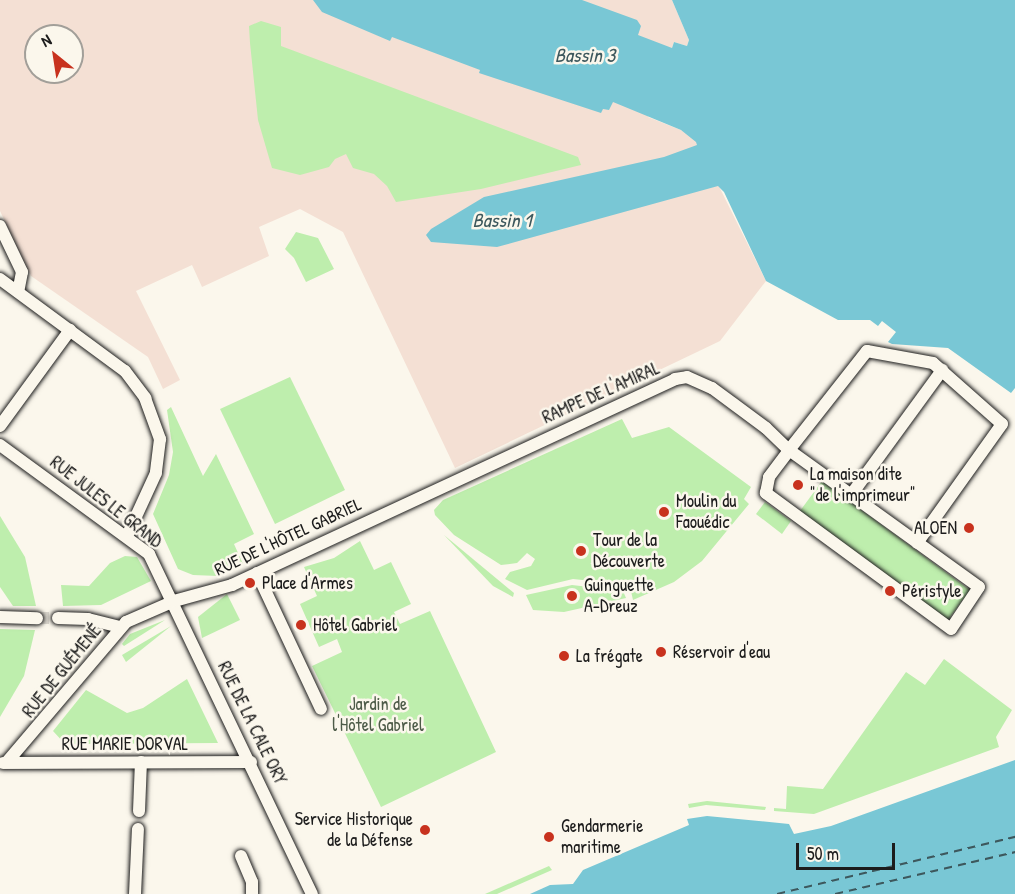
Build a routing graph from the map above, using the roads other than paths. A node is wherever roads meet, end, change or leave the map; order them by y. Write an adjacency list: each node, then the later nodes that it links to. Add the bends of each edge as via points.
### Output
1 (0, 226): 3 (street, via 22,272)
2 (0, 279): 3 (street)
3 (18, 292): 4 (street)
4 (70, 330): 6 (street); 11 (street, via 125,371 145,398 160,439 156,473)
5 (942, 370): 8 (street, via 933,363 867,351); 9 (street); 12 (street, via 1002,424)
6 (0, 426)
7 (0, 446): 11 (street, RUE JULES LE GRAND)
8 (789, 450): 9 (street, RAMPE DE L'AMIRAL); 10 (street, RAMPE DE L'AMIRAL, via 711,388 687,377 658,386); 12 (street, RAMPE DE L'AMIRAL, via 769,477 766,493 951,629 979,587)
9 (851, 495): 12 (street, RAMPE DE L'AMIRAL)
10 (416, 498): 13 (street, RUE DE L'HÔTEL GABRIEL)
11 (127, 536): 14 (street, RUE JULES LE GRAND, via 149,554)
12 (917, 543)
13 (257, 573): 14 (street, RUE DE L'HÔTEL GABRIEL, via 232,585); 19 (street)
14 (174, 602): 18 (street, RUE DE L'HÔTEL GABRIEL); 21 (street, RUE DE LA CALE ORY)
15 (0, 616): 16 (street)
16 (37, 618)
17 (58, 618): 18 (street, via 88,619)
18 (120, 627): 22 (street, RUE DE GUÉMENÉ)
19 (321, 709)
20 (141, 762): 21 (street, RUE MARIE DORVAL); 22 (street, RUE MARIE DORVAL); 23 (street)
21 (251, 762): 28 (street, RUE DE LA CALE ORY)
22 (4, 763)
23 (139, 811)
24 (138, 829): 26 (street)
25 (241, 856): 27 (street, via 252,882)
26 (135, 894)
27 (252, 894)
28 (312, 894)

